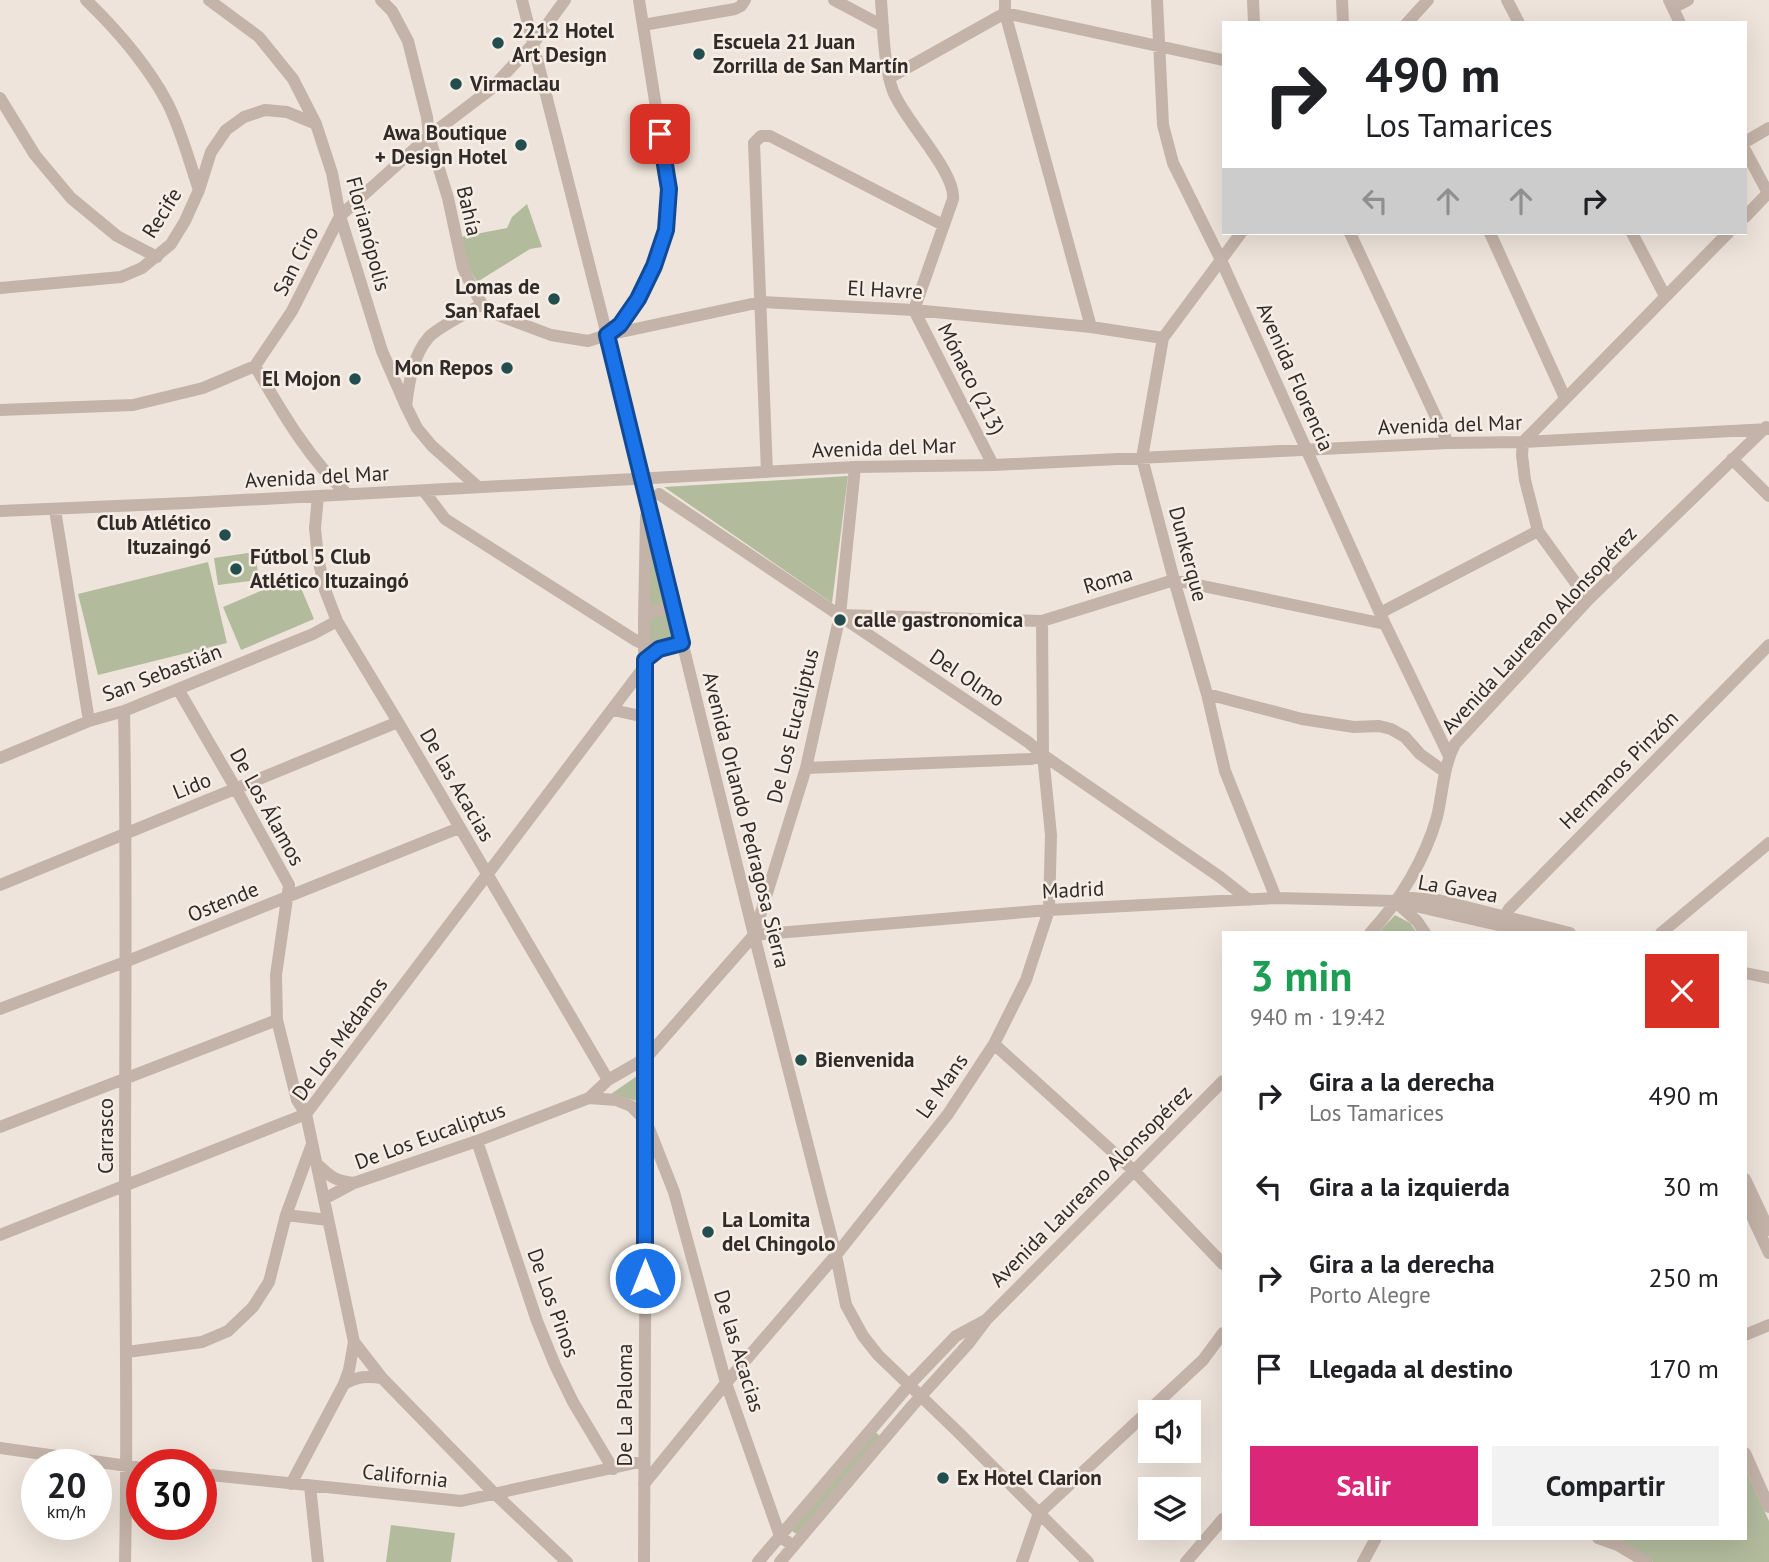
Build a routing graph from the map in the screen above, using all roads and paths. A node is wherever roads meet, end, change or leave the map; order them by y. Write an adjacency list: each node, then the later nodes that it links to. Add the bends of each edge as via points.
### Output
1 (86, 0): 35 (street, via 146,68 167,104)
2 (209, 0): 30 (street, Florianópolis, via 259,37 293,79)
3 (381, 0): 32 (street, Bahía, via 408,41)
4 (522, 0): 25 (street, Avenida Orlando Pedragosa Sierra)
5 (565, 0): 25 (street, San Ciro)
6 (639, 0): 23 (street)
7 (745, 0): 23 (street, via 735,9)
8 (834, 0): 24 (street)
9 (881, 0): 24 (street, Mónaco (213))
10 (1157, 0): 26 (street, Avenida Florencia)
11 (1253, 0): 18 (street)
12 (1342, 0): 19 (street)
13 (1427, 0): 20 (street)
14 (1507, 0): 21 (street)
15 (1688, 0): 16 (street)
16 (1671, 4): 22 (street)
17 (1005, 6): 26 (street); 28 (street); 52 (street)
18 (1254, 21)
19 (1343, 21)
20 (1409, 21)
21 (1518, 21)
22 (1679, 21)
23 (643, 25): 53 (street, via 669,189 666,230 638,299)
24 (883, 26): 28 (street, Mónaco (213))
25 (533, 44): 32 (street, San Ciro, via 491,89); 53 (street, Avenida Orlando Pedragosa Sierra)
26 (1158, 46): 27 (street); 46 (street, Avenida Florencia, via 1163,125 1173,163)
27 (1222, 60)
28 (889, 78): 39 (street, Mónaco (213), via 894,94 954,190)
29 (0, 98): 45 (street, via 35,155 71,198 117,236)
30 (316, 124): 35 (street, Recife, via 287,112 265,110 244,117 226,130 211,152); 38 (street, Florianópolis)
31 (1769, 128): 33 (street)
32 (429, 136): 38 (street, San Ciro); 50 (street, Bahía, via 463,268)
33 (1747, 141)
34 (1747, 154): 36 (street)
35 (199, 190): 45 (street, Recife, via 178,233)
36 (1769, 194): 37 (street)
37 (1747, 214)
38 (340, 216): 55 (street, San Ciro, via 292,311); 57 (street, Florianópolis, via 382,351)
39 (943, 225): 49 (street, via 770,136 761,136 754,143); 51 (street, Mónaco (213))
40 (1240, 235): 46 (street, Dunkerque)
41 (1351, 235): 61 (street)
42 (1491, 235): 56 (street)
43 (1633, 235): 48 (street)
44 (1726, 235): 48 (street)
45 (157, 257): 47 (street, Recife, via 121,277)
46 (1221, 260): 54 (street, Dunkerque); 62 (street, Avenida Florencia)
47 (0, 288)
48 (1665, 296): 56 (street)
49 (761, 302): 51 (street, El Havre); 53 (street, El Havre); 67 (street)
50 (482, 304): 53 (street, via 495,314 551,335 588,341); 57 (street, via 430,335 417,356)
51 (914, 310): 52 (street, El Havre); 65 (street, Mónaco (213))
52 (1091, 327): 54 (street, El Havre)
53 (607, 335): 68 (street, Avenida Orlando Pedragosa Sierra)
54 (1163, 338): 63 (street, Dunkerque)
55 (255, 366): 58 (street, via 202,388 133,405); 71 (street, via 306,448)
56 (1565, 398): 60 (street)
57 (406, 406): 69 (street, Florianópolis, via 417,428)
58 (0, 411)
59 (1767, 427): 60 (street, Avenida del Mar); 64 (street, Avenida Laureano Alonsopérez)
60 (1523, 442): 61 (street, Avenida del Mar); 77 (street, via 1525,480)
61 (1448, 443): 62 (street, Avenida del Mar)
62 (1307, 450): 63 (street, Avenida del Mar); 82 (street, Avenida Florencia)
63 (1142, 458): 65 (street, Avenida del Mar); 78 (street, Dunkerque)
64 (1732, 459): 74 (street); 79 (street, Avenida Laureano Alonsopérez)
65 (993, 465): 66 (street, Avenida del Mar)
66 (855, 467): 67 (street, Avenida del Mar); 81 (street, De Los Eucaliptus)
67 (767, 472): 68 (street, Avenida del Mar)
68 (642, 478): 69 (street, Avenida del Mar); 73 (street, Avenida Orlando Pedragosa Sierra)
69 (478, 487): 70 (street, Avenida del Mar)
70 (424, 491): 71 (street, Avenida del Mar); 87 (street, via 444,519)
71 (347, 494): 72 (street, Avenida del Mar)
72 (318, 496): 75 (street, Avenida del Mar); 84 (street, De las Acacias, via 318,558)
73 (652, 496): 80 (street, Avenida Orlando Pedragosa Sierra); 81 (street, Del Olmo); 83 (street, De La Paloma)
74 (1769, 496)
75 (55, 510): 76 (street, Avenida del Mar); 96 (street)
76 (0, 511)
77 (1538, 531): 79 (street); 82 (street)
78 (1174, 580): 82 (street, Roma); 85 (street, Roma); 92 (street, Dunkerque)
79 (1588, 600): 99 (street, Avenida Laureano Alonsopérez, via 1465,731)
80 (674, 613): 83 (street, via 661,609); 86 (street, Avenida Orlando Pedragosa Sierra)
81 (839, 615): 85 (street, Roma); 98 (street, Del Olmo); 101 (street, De Los Eucaliptus)
82 (1383, 618): 99 (street, Avenida Florencia)
83 (644, 620): 87 (street, De La Paloma)
84 (337, 621): 91 (street, San Sebastián); 97 (street, De las Acacias)
85 (1042, 621): 98 (street, Le Mans)
86 (682, 643): 89 (street); 120 (street, Avenida Orlando Pedragosa Sierra)
87 (645, 644): 89 (street); 90 (street, De La Paloma)
88 (1769, 645): 114 (street, Hermanos Pinzón, via 1509,909)
89 (659, 649): 90 (street)
90 (644, 663): 93 (street, De Los Médanos); 95 (street, De La Paloma)
91 (177, 689): 94 (street, San Sebastián); 103 (street, De Los Álamos)
92 (1208, 694): 102 (street, via 1334,725 1391,729); 110 (street, Dunkerque, via 1224,771)
93 (612, 710): 95 (street); 107 (street, De Los Médanos)
94 (124, 711): 96 (street, San Sebastián); 105 (street, Carrasco)
95 (645, 717): 127 (street, De La Paloma)
96 (89, 722): 100 (street, San Sebastián)
97 (398, 722): 103 (street, Lido); 104 (street, De las Acacias)
98 (1042, 755): 101 (street); 111 (street, Del Olmo); 113 (street, Le Mans, via 1051,835)
99 (1449, 756): 102 (street, Avenida Laureano Alonsopérez)
100 (0, 758)
101 (806, 768): 120 (street, De Los Eucaliptus)
102 (1445, 772): 112 (street, Avenida Laureano Alonsopérez, via 1430,838)
103 (236, 789): 105 (street, Lido); 109 (street, De Los Álamos, via 289,885)
104 (459, 828): 107 (street, De las Acacias); 109 (street, Ostende)
105 (126, 833): 108 (street, Lido); 121 (street, Carrasco)
106 (1769, 843): 119 (street)
107 (487, 874): 129 (street, De las Acacias); 132 (street, De Los Médanos)
108 (0, 885)
109 (289, 896): 121 (street, Ostende); 125 (street, De Los Álamos, via 276,975)
110 (1276, 898): 111 (street, Madrid); 112 (street, Madrid)
111 (1249, 900): 113 (street, Madrid)
112 (1395, 901): 114 (street, La Gavea); 115 (street, Avenida Laureano Alonsopérez); 116 (street)
113 (1049, 910): 120 (street, Madrid); 126 (street, Le Mans, via 1026,980)
114 (1504, 921): 117 (street, La Gavea); 118 (street, La Gavea)
115 (1372, 931)
116 (1424, 931)
117 (1528, 931)
118 (1559, 931)
119 (1663, 931)
120 (754, 935): 127 (street, De Los Eucaliptus); 149 (street, Avenida Orlando Pedragosa Sierra)
121 (125, 962): 124 (street, Ostende); 128 (street, Carrasco)
122 (1747, 973): 123 (street)
123 (1769, 978)
124 (0, 1009)
125 (277, 1020): 128 (street); 132 (street, De Los Álamos, via 297,1100)
126 (994, 1044): 138 (street); 149 (street, Le Mans, via 948,1114)
127 (646, 1058): 129 (street, De Los Eucaliptus); 133 (street, De La Paloma)
128 (126, 1078): 134 (street); 141 (street, Carrasco)
129 (608, 1080): 131 (street, De Los Eucaliptus)
130 (1222, 1082): 138 (street, Avenida Laureano Alonsopérez)
131 (589, 1098): 133 (street, via 631,1106); 135 (street, De Los Eucaliptus)
132 (306, 1114): 136 (street, De Los Médanos); 141 (street)
133 (646, 1121): 160 (street, De las Acacias, via 674,1192); 169 (street, De La Paloma)
134 (0, 1127)
135 (477, 1141): 139 (street, De Los Eucaliptus); 171 (street, De Los Pinos, via 555,1365)
136 (312, 1144): 137 (street, De Los Médanos); 144 (street)
137 (316, 1163): 139 (street, via 340,1182); 142 (street, De Los Médanos)
138 (1134, 1171): 150 (street); 151 (street, Avenida Laureano Alonsopérez)
139 (354, 1183): 142 (street, De Los Eucaliptus)
140 (1747, 1183): 146 (street)
141 (125, 1185): 147 (street); 157 (street, Carrasco)
142 (324, 1199): 145 (street, De Los Médanos)
143 (1747, 1206): 148 (street)
144 (286, 1214): 145 (street); 157 (street, via 269,1282 229,1331 202,1342)
145 (328, 1220): 155 (street, De Los Médanos)
146 (1769, 1230)
147 (0, 1235)
148 (1769, 1253)
149 (836, 1255): 160 (street, Le Mans); 162 (street, Avenida Orlando Pedragosa Sierra, via 846,1305 857,1326)
150 (1222, 1263)
151 (987, 1319): 156 (street, Avenida Laureano Alonsopérez, via 956,1336); 158 (street, Avenida Laureano Alonsopérez)
152 (1769, 1325): 154 (street)
153 (1222, 1334): 178 (street, via 1203,1360)
154 (1747, 1334)
155 (354, 1342): 159 (street); 161 (street, De Los Médanos)
156 (945, 1348): 158 (street); 162 (street, Avenida Laureano Alonsopérez)
157 (127, 1353): 167 (street, Carrasco)
158 (956, 1358): 163 (street, Avenida Laureano Alonsopérez)
159 (382, 1378): 161 (street, via 368,1376); 176 (street)
160 (726, 1383): 174 (street, Le Mans); 181 (street, De las Acacias)
161 (344, 1384): 173 (street, De Los Médanos)
162 (909, 1385): 163 (street, Avenida Orlando Pedragosa Sierra); 164 (street, Avenida Laureano Alonsopérez)
163 (920, 1396): 165 (street, Avenida Laureano Alonsopérez); 178 (street, Avenida Orlando Pedragosa Sierra)
164 (877, 1423): 165 (street); 181 (street, Avenida Laureano Alonsopérez)
165 (889, 1433): 184 (street, Avenida Laureano Alonsopérez)
166 (0, 1448): 170 (street)
167 (127, 1449)
168 (1747, 1458): 177 (street)
169 (644, 1461): 171 (street, California); 174 (street, De La Paloma)
170 (126, 1466)
171 (612, 1469): 176 (street, California)
172 (217, 1476): 173 (street, California)
173 (291, 1484): 175 (street, California)
174 (644, 1484): 188 (street, De La Paloma)
175 (310, 1486): 176 (street, California, via 461,1501); 186 (street)
176 (494, 1493): 187 (street)
177 (1769, 1507)
178 (1039, 1513): 191 (street); 192 (street, Avenida Orlando Pedragosa Sierra)
179 (126, 1514): 185 (street, Carrasco)
180 (1222, 1520): 193 (street)
181 (780, 1536): 184 (street); 189 (street, Avenida Laureano Alonsopérez)
182 (1375, 1540): 194 (street)
183 (1604, 1540): 195 (street)
184 (793, 1546): 190 (street, Avenida Laureano Alonsopérez)
185 (125, 1562)
186 (318, 1562)
187 (567, 1562)
188 (644, 1562)
189 (758, 1562)
190 (780, 1562)
191 (1023, 1562)
192 (1088, 1562)
193 (1186, 1562)
194 (1363, 1562)
195 (1646, 1562)

